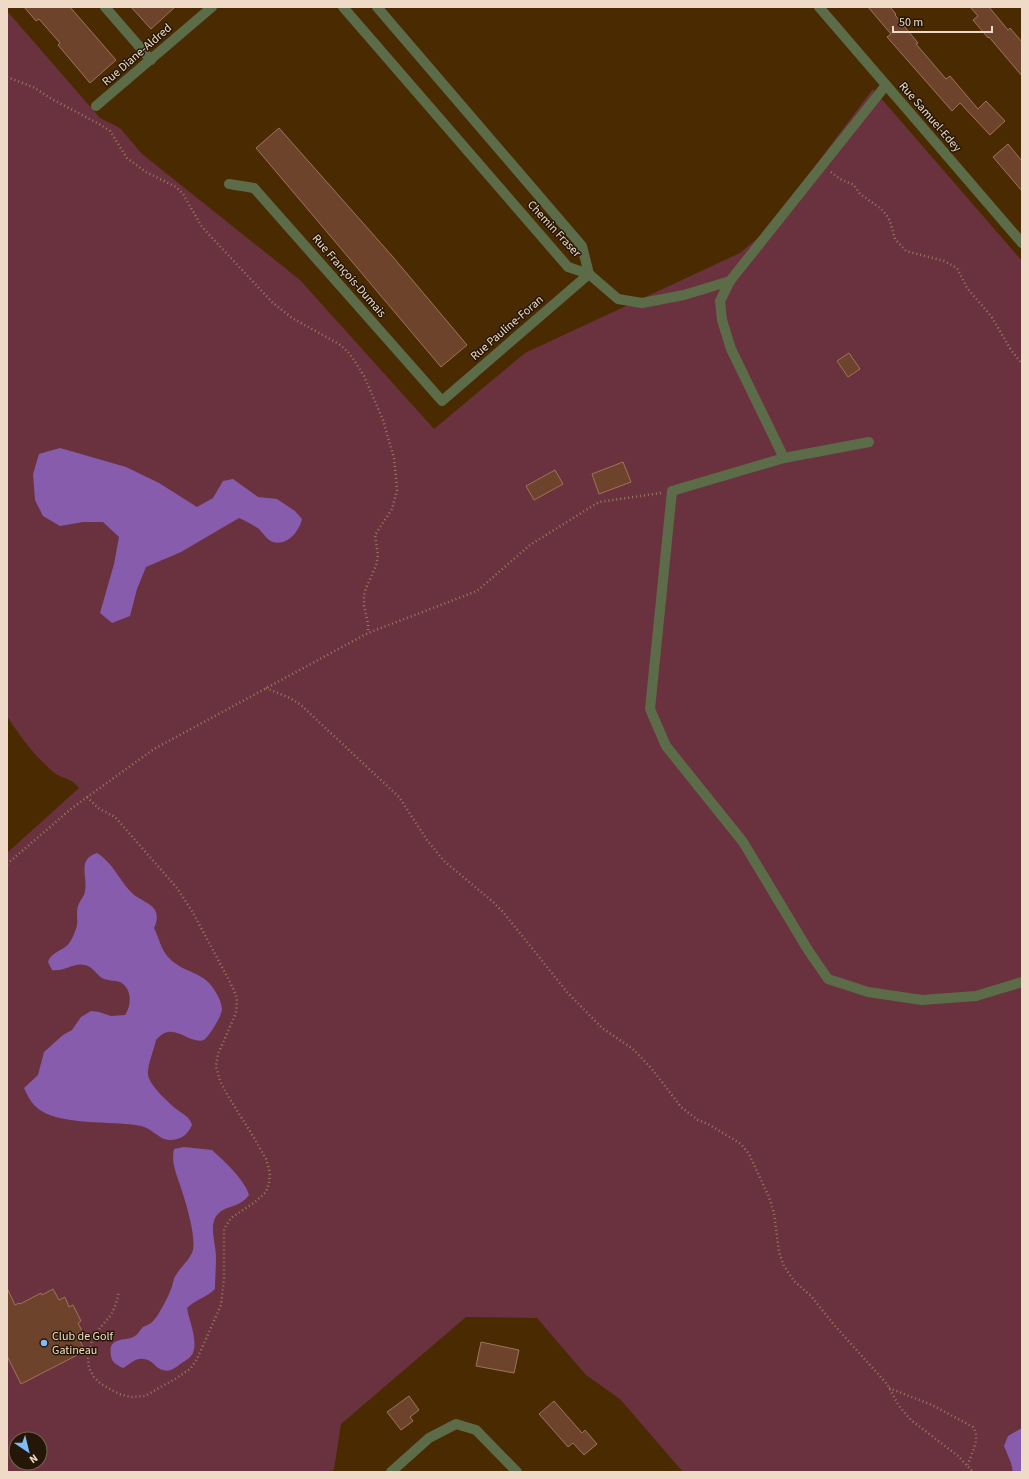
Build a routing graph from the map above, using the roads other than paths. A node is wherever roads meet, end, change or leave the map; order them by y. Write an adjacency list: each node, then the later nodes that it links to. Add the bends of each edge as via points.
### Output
1 (105, 7): 6 (street)
2 (212, 7): 6 (street, Rue Diane-Aldred)
3 (342, 7): 11 (street, Chemin Fraser, via 568,267)
4 (377, 7): 11 (street, Chemin Fraser, via 582,246)
5 (819, 7): 7 (street, Rue Samuel-Edey)
6 (151, 60): 8 (street, Rue Diane-Aldred)
7 (886, 86): 10 (street, Rue Samuel-Edey); 12 (street)
8 (96, 106)
9 (229, 184): 13 (street, Rue François-Dumais, via 254,188)
10 (1022, 243)
11 (589, 274): 12 (street, via 618,299 642,303 684,295); 13 (street, Rue Pauline-Foran)
12 (730, 281): 15 (street, via 720,300 722,320 731,349)
13 (442, 401)
14 (869, 442): 15 (street)
15 (784, 458): 16 (street, via 672,491 650,709 666,746 743,842 828,979 868,992 922,1000 976,996)
16 (1022, 982)
17 (391, 1472): 18 (street, via 429,1438 456,1424 476,1430)
18 (517, 1472)

